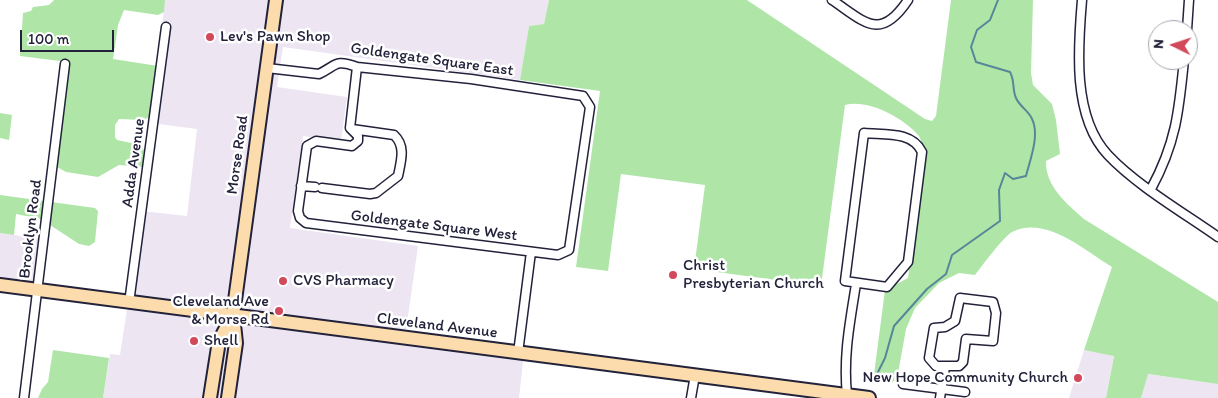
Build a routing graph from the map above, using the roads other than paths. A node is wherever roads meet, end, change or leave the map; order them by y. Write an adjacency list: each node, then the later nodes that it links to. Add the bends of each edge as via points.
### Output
1 (276, 0): 10 (main road, Morse Road)
2 (832, 0): 3 (street, via 866,23 883,24 897,17)
3 (908, 0)
4 (1082, 0): 14 (street, via 1078,45 1081,88 1092,130 1107,154)
5 (1190, 0): 6 (street)
6 (1188, 20)
7 (166, 27): 21 (street, Adda Avenue)
8 (65, 64): 20 (street, Brooklyn Road)
9 (357, 67): 10 (street, Goldengate Square East, via 341,61 319,74); 12 (street); 17 (street, Goldengate Square East, via 577,93 587,101 590,107 571,244 564,254)
10 (267, 68): 22 (main road, Morse Road)
11 (1183, 70): 14 (street, via 1173,140)
12 (350, 128): 13 (street, via 358,136 355,146 309,143); 13 (street, via 398,139 402,149 398,176 370,194)
13 (301, 186): 16 (street, Goldengate Square West, via 298,211 306,223)
14 (1151, 189): 15 (street)
15 (1218, 238)
16 (531, 252): 17 (street, Goldengate Square West); 23 (street)
17 (558, 255)
18 (856, 284): 18 (street, via 887,287 908,262 922,152 910,137 864,132 845,281); 29 (street, via 845,361)
19 (0, 285): 20 (main road, Cleveland Avenue)
20 (37, 290): 21 (main road, Cleveland Avenue); 30 (street, Brooklyn Road)
21 (129, 303): 22 (main road, Cleveland Avenue)
22 (233, 315): 23 (main road, Cleveland Avenue); 31 (main road, Morse Road, via 219,341); 32 (main road, Morse Road, via 236,343)
23 (518, 353): 25 (main road, Cleveland Avenue)
24 (945, 367): 24 (street, via 959,366 963,362 966,339 993,341 996,313 993,302 960,298 955,321 945,327 934,328 929,358 936,366); 28 (street)
25 (695, 375): 29 (main road, Cleveland Avenue); 33 (street)
26 (904, 384): 28 (street)
27 (965, 392): 28 (street)
28 (941, 394)
29 (847, 395): 34 (main road, Cleveland Avenue)
30 (24, 398)
31 (210, 398)
32 (228, 398)
33 (691, 398)
34 (869, 398)

